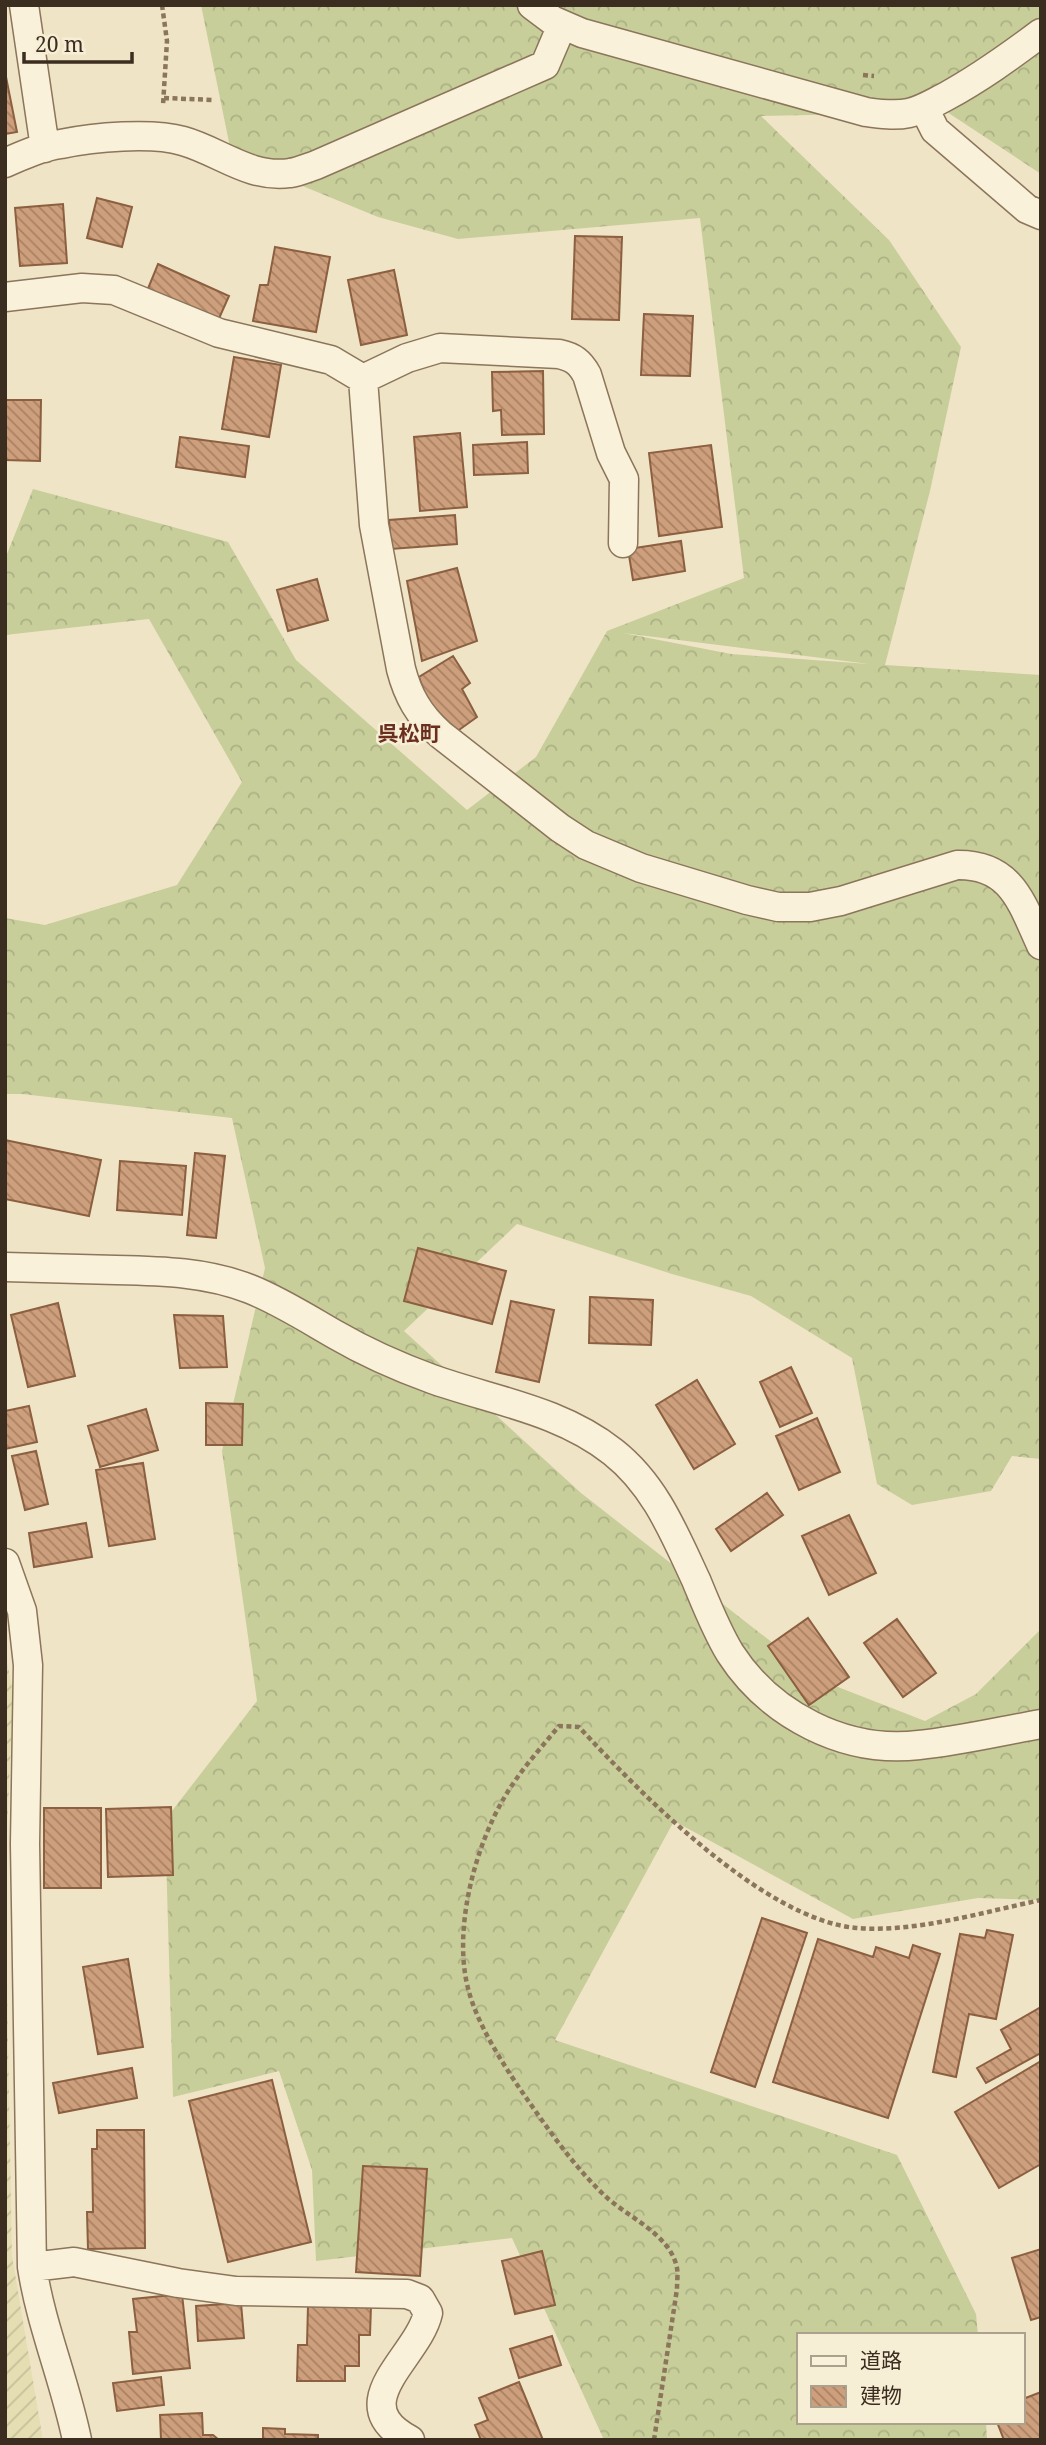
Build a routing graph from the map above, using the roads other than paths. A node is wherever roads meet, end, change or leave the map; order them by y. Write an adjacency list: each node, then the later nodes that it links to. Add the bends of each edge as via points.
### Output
1 (24, 5): 6 (street)
2 (532, 5): 3 (street)
3 (562, 25): 5 (street, via 866,112 908,114); 6 (street, via 545,65 289,173 261,173 201,147 160,137)
4 (1041, 33): 5 (street, via 982,77)
5 (924, 108): 8 (street, via 936,130 1027,209)
6 (45, 148): 7 (street)
7 (5, 163)
8 (1041, 215)
9 (5, 297): 10 (street, via 82,288 114,290 219,333 331,360)
10 (363, 379): 11 (street, via 440,348 571,356 587,375 611,453 624,479); 12 (street, via 374,525 401,669 414,706 440,734 561,828 612,858 778,907 841,901 943,869 972,865 999,875 1010,885)
11 (623, 543)
12 (1041, 945)
13 (5, 1267): 15 (street, via 168,1271 221,1279 271,1298 401,1367 542,1412 593,1437 623,1461 655,1498 729,1651 746,1674 779,1706 811,1726 891,1747)
14 (5, 1563): 16 (street, via 22,1611 28,1665 25,1844)
15 (1041, 1724)
16 (32, 2267): 17 (street); 18 (street, via 74,2262 207,2288 265,2293 407,2294 420,2300 428,2313 424,2328 382,2392 382,2409 388,2424)
17 (77, 2440)
18 (410, 2440)

